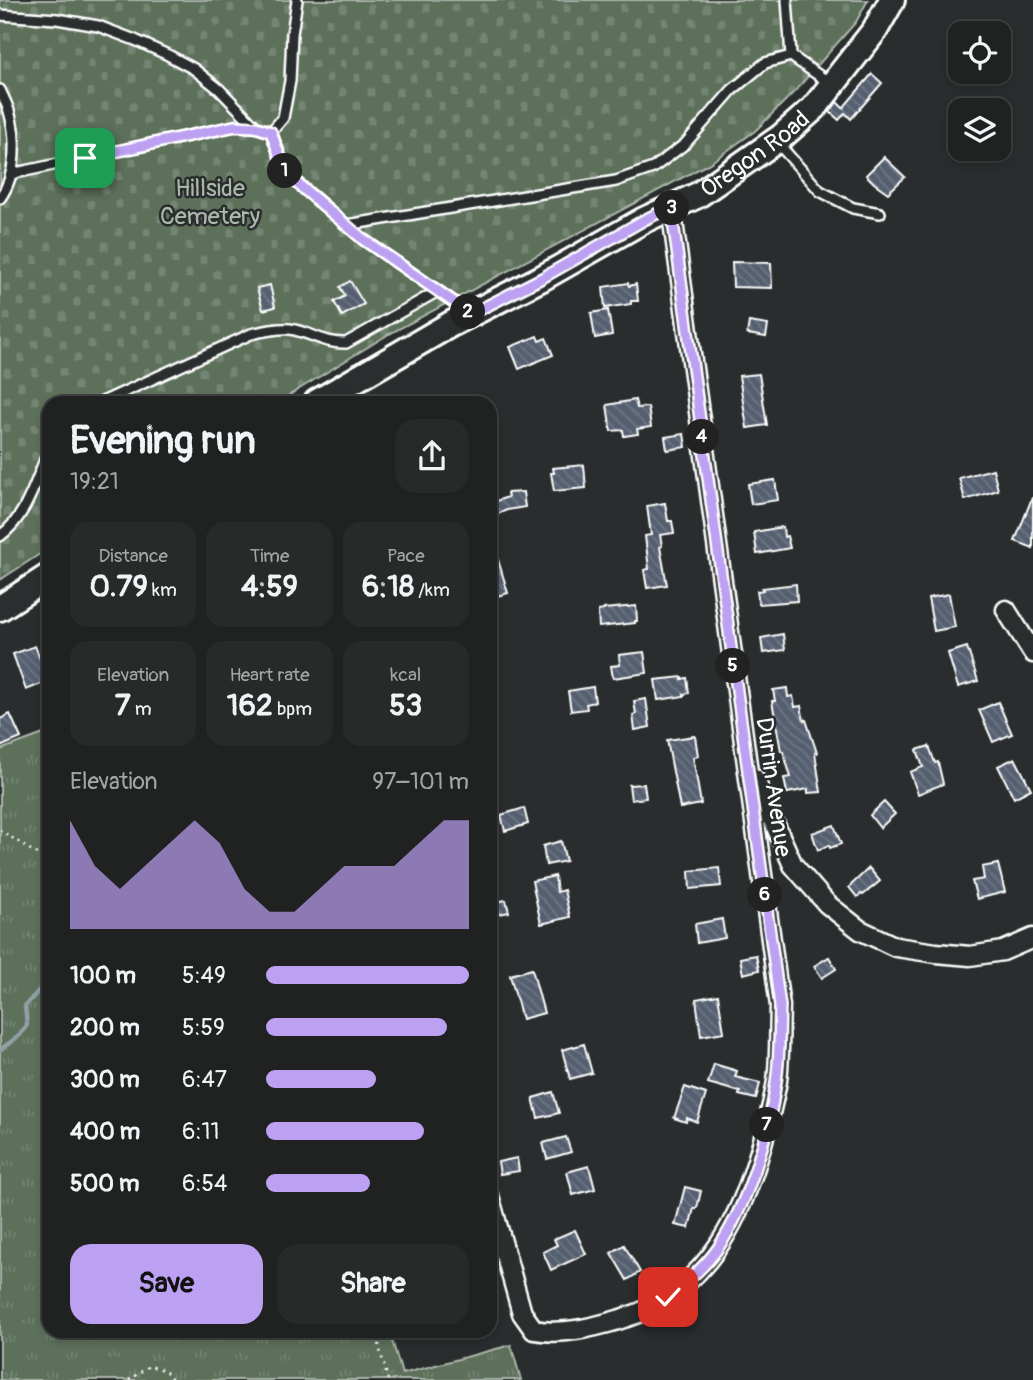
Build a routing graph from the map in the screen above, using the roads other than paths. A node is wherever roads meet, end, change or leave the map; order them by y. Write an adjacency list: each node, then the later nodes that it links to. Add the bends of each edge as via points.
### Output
1 (297, 0): 9 (lane, via 283,118)
2 (787, 0): 5 (lane)
3 (892, 0): 6 (street, Oregon Road)
4 (0, 15): 8 (lane, via 98,26 135,40 194,69)
5 (790, 56): 6 (lane); 15 (lane, via 765,63 732,90 685,144 653,167 616,181)
6 (832, 85): 10 (street, Oregon Road, via 814,108)
7 (0, 90): 11 (lane, via 13,131)
8 (256, 127): 9 (lane); 11 (lane, via 235,126)
9 (271, 132): 15 (lane, via 286,174)
10 (775, 141): 13 (street, Oregon Road, via 698,195); 14 (lane, via 820,191 853,208)
11 (11, 174): 12 (lane)
12 (0, 198)
13 (671, 207): 17 (street, Oregon Road); 26 (street, Durrin Avenue)
14 (880, 212)
15 (347, 225): 16 (lane)
16 (438, 291): 17 (lane); 18 (lane, via 346,343 292,330 251,334)
17 (471, 314): 19 (street, Oregon Road)
18 (115, 396)
19 (328, 396)
20 (42, 466): 21 (lane, via 24,508)
21 (0, 536)
22 (42, 581): 23 (street)
23 (0, 608)
24 (1006, 610): 25 (street)
25 (1033, 653)
26 (746, 759): 27 (street, via 793,864 827,904 860,930 896,947 970,956 1003,951); 28 (street, Durrin Avenue, via 780,1006 777,1080 768,1124 735,1219 717,1250 668,1297 642,1312 553,1333 534,1330 522,1314)
27 (1033, 937)
28 (497, 1224)

